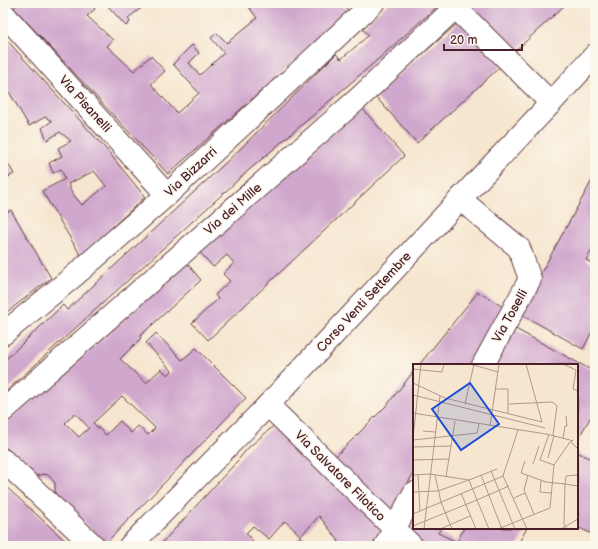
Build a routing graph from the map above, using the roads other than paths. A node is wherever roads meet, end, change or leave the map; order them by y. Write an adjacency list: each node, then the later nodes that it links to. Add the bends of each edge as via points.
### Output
1 (373, 3): 6 (street, Via Bizzarri)
2 (455, 4): 5 (street); 11 (street, Via dei Mille, via 354,103)
3 (3, 13): 6 (street, Via Pisanelli)
4 (595, 55): 5 (street, Corso Venti Settembre)
5 (552, 103): 7 (street, Corso Venti Settembre)
6 (167, 195): 8 (street, Via Bizzarri)
7 (460, 199): 9 (street, Via Toselli, via 519,248 530,279); 10 (street, Corso Venti Settembre)
8 (3, 334)
9 (484, 364)
10 (268, 404): 14 (street, Via Salvatore Filotico); 16 (street, Corso Venti Settembre)
11 (3, 411)
12 (3, 460): 15 (street)
13 (413, 495): 14 (street)
14 (390, 538): 17 (street, Via Salvatore Filotico)
15 (94, 546)
16 (130, 546)
17 (412, 546)

